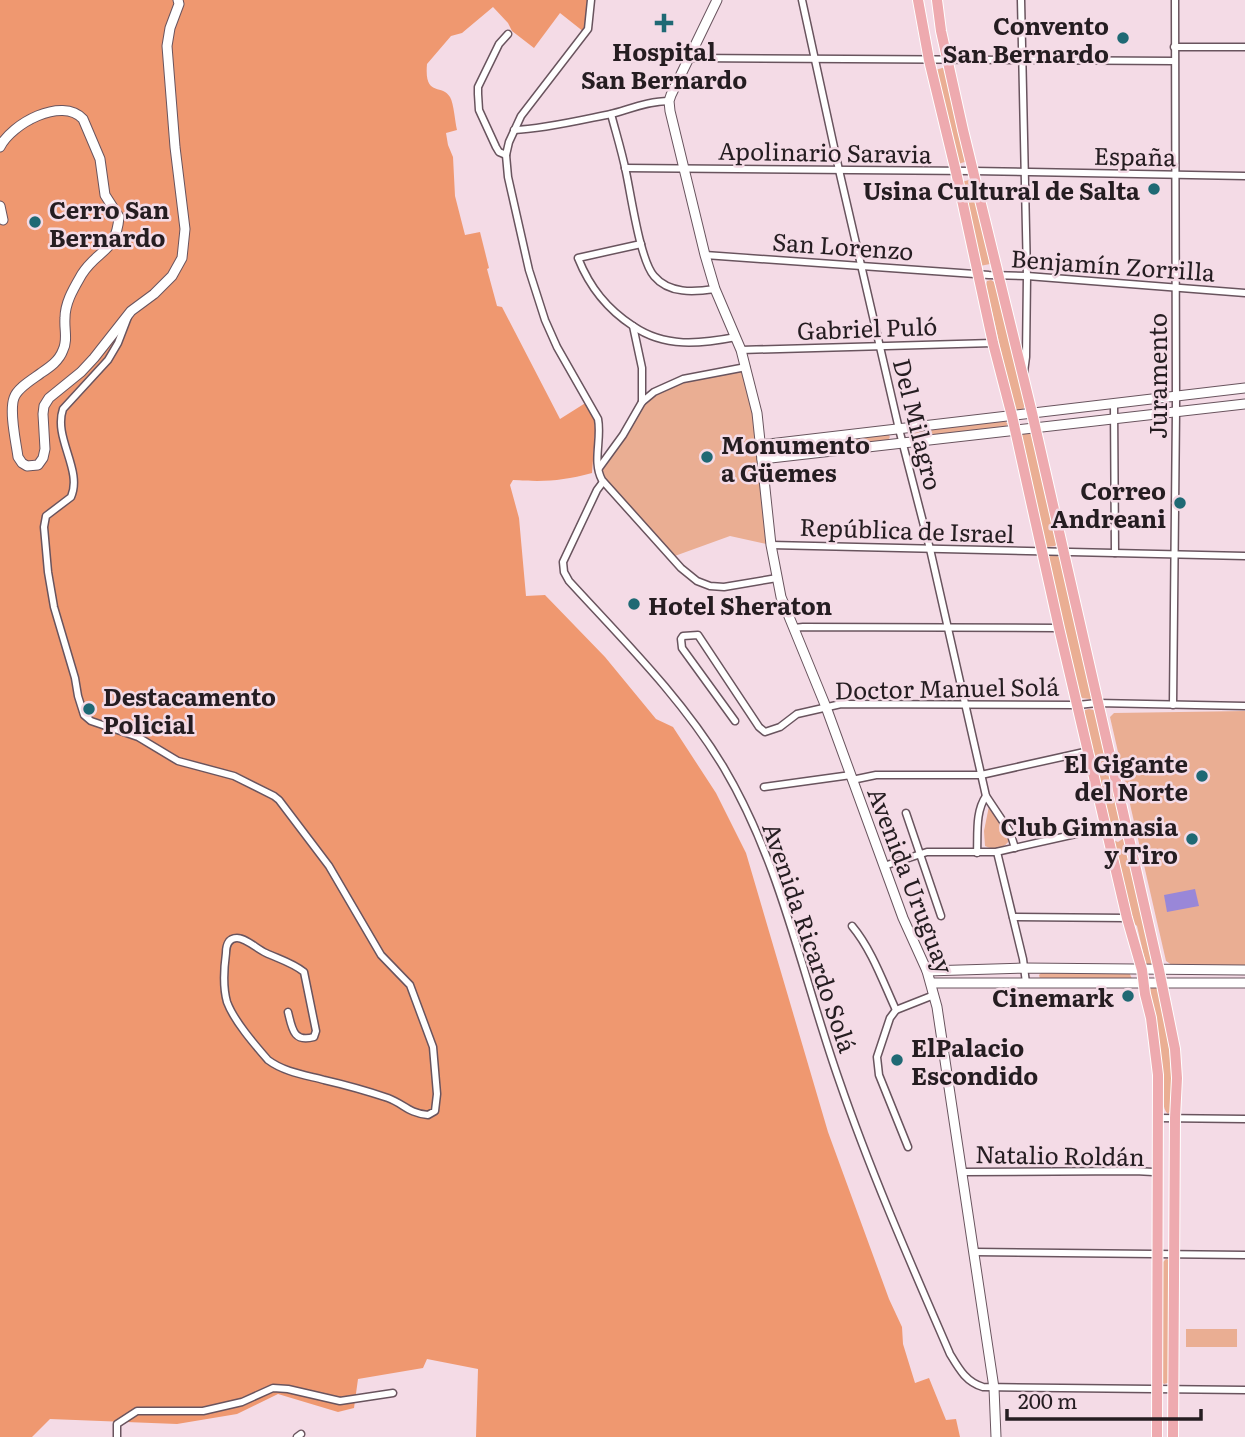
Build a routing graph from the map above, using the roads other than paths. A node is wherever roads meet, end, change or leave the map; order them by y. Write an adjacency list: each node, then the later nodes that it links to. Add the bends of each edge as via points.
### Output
1 (178, 0): 42 (street, via 167,46 185,242 172,276)
2 (590, 0): 20 (street, via 585,34)
3 (717, 0): 12 (street)
4 (803, 0): 13 (street, Del Milagro)
5 (937, 0): 8 (main road, via 929,8); 15 (main road)
6 (1021, 0): 16 (street)
7 (1175, 0): 10 (street, Juramento)
8 (918, 1): 14 (main road)
9 (508, 34): 22 (street, via 478,88 477,100 496,147)
10 (1174, 47): 11 (street); 17 (street, Juramento)
11 (1245, 47)
12 (689, 58): 13 (street); 18 (street)
13 (816, 60): 14 (street); 25 (street, Del Milagro)
14 (929, 60): 15 (street); 27 (main road)
15 (948, 60): 16 (street); 26 (main road)
16 (1023, 60): 17 (street); 28 (street)
17 (1174, 61): 29 (street, Juramento)
18 (669, 101): 19 (street); 24 (street, Avenida Uruguay)
19 (611, 114): 20 (street); 23 (street)
20 (514, 130): 22 (street)
21 (0, 147): 42 (street, via 10,134 38,115 64,110 79,114 99,154 105,195 119,217 109,247 86,269 69,299 62,354 13,399 15,439 22,463 33,467 43,458 44,406 49,398 94,358)
22 (506, 155): 65 (street, via 545,320 598,419)
23 (625, 168): 24 (street, Apolinario Saravia); 33 (street)
24 (683, 168): 25 (street, Apolinario Saravia); 34 (street, Avenida Uruguay)
25 (839, 170): 27 (street, Apolinario Saravia); 35 (street, Del Milagro)
26 (973, 171): 27 (street, Apolinario Saravia); 28 (street, Apolinario Saravia); 37 (main road)
27 (956, 172): 36 (main road)
28 (1025, 172): 29 (street, España); 38 (street)
29 (1175, 175): 30 (street, España); 39 (street, Juramento)
30 (1245, 176)
31 (0, 206): 32 (street)
32 (3, 220)
33 (641, 244): 40 (street, via 649,269 660,282 684,291); 43 (street, via 578,258 606,305)
34 (705, 255): 35 (street, San Lorenzo); 40 (street, Avenida Uruguay)
35 (862, 265): 36 (street, San Lorenzo); 46 (street, Del Milagro)
36 (979, 274): 37 (street, Benjamín Zorrilla); 45 (main road)
37 (998, 275): 38 (street, Benjamín Zorrilla); 49 (main road)
38 (1027, 276): 39 (street, Benjamín Zorrilla); 49 (street)
39 (1175, 288): 41 (street, Benjamín Zorrilla); 51 (street, Juramento)
40 (715, 289): 44 (street, Avenida Uruguay)
41 (1245, 293)
42 (131, 311): 114 (street, via 108,359 63,409 60,425 73,493 46,516 44,527 54,607 82,711 91,721 138,737 178,761 234,776 279,800 329,866 381,955 410,985 433,1047 435,1111 424,1115 410,1111 387,1098 268,1060 227,1002 225,954 233,938 304,972 314,1037 297,1036)
43 (633, 326): 44 (street, via 650,336 681,343); 52 (street, via 642,368)
44 (736, 337): 47 (street, Avenida Uruguay)
45 (993, 343): 46 (street, Gabriel Puló); 57 (main road)
46 (881, 346): 47 (street, Gabriel Puló); 60 (street, Del Milagro)
47 (741, 350): 48 (street, Avenida Uruguay)
48 (746, 367): 52 (street, via 683,379); 63 (street, Avenida Uruguay)
49 (1023, 378): 56 (main road)
50 (1241, 389): 51 (street); 54 (street)
51 (1176, 396): 53 (street); 55 (street, Juramento)
52 (642, 402): 65 (street)
53 (1114, 404): 56 (street); 58 (street)
54 (1241, 404): 55 (street)
55 (1176, 411): 58 (street); 72 (street, Juramento)
56 (1032, 413): 57 (street); 59 (main road)
57 (1012, 416): 60 (street); 61 (main road)
58 (1115, 418): 59 (street); 71 (street)
59 (1035, 427): 61 (street); 70 (main road)
60 (899, 429): 62 (street, Del Milagro); 63 (street)
61 (1015, 430): 62 (street); 69 (main road)
62 (903, 442): 64 (street); 68 (street, Del Milagro)
63 (761, 445): 64 (street, Avenida Uruguay)
64 (762, 459): 67 (street, Avenida Uruguay)
65 (598, 470): 66 (street)
66 (603, 482): 74 (street, via 697,581 724,587); 126 (street, Avenida Ricardo Solá, via 563,562 566,576 667,691 732,782 770,864 869,1161 950,1354 968,1381)
67 (771, 545): 68 (street, República de Israel); 74 (street, Avenida Uruguay)
68 (930, 549): 69 (street, República de Israel); 75 (street, Del Milagro)
69 (1042, 552): 70 (street, República de Israel); 77 (main road)
70 (1064, 552): 71 (street, República de Israel); 78 (main road)
71 (1115, 553): 72 (street, República de Israel)
72 (1174, 555): 73 (street, República de Israel); 81 (street, Juramento)
73 (1245, 556)
74 (777, 578): 76 (street, Avenida Uruguay)
75 (947, 627): 76 (street); 77 (street); 79 (street, Del Milagro)
76 (794, 628): 83 (street, Avenida Uruguay)
77 (1059, 628): 80 (main road)
78 (1097, 703): 80 (street, Doctor Manuel Solá); 81 (street, Doctor Manuel Solá); 92 (main road)
79 (964, 705): 80 (street, Doctor Manuel Solá); 83 (street, Doctor Manuel Solá); 86 (street, Del Milagro)
80 (1078, 705): 85 (main road)
81 (1173, 705): 82 (street, Doctor Manuel Solá)
82 (1245, 706)
83 (826, 707): 84 (street, Doctor Manuel Solá, via 797,714 765,732 698,635 681,637 682,648); 87 (street, Avenida Uruguay)
84 (734, 721)
85 (1089, 751): 86 (street); 91 (main road)
86 (981, 775): 87 (street); 89 (street, Del Milagro)
87 (852, 777): 88 (street); 97 (street, Avenida Uruguay)
88 (764, 787)
89 (986, 796): 93 (street, Del Milagro); 95 (street, Del Milagro, via 978,815)
90 (906, 813): 96 (street)
91 (1107, 831): 92 (main road, via 1114,838); 93 (street); 100 (main road)
92 (1127, 832): 104 (main road)
93 (1015, 848): 94 (street)
94 (997, 852): 95 (street); 99 (street)
95 (977, 853): 96 (street)
96 (919, 854): 97 (street); 98 (street)
97 (884, 866): 106 (street, Avenida Uruguay)
98 (941, 916)
99 (1013, 917): 100 (street); 102 (street)
100 (1127, 918): 103 (main road)
101 (852, 926): 113 (street)
102 (1024, 968): 103 (street); 106 (street); 108 (street)
103 (1142, 970): 104 (street); 109 (main road)
104 (1159, 970): 105 (street); 110 (main road)
105 (1245, 970)
106 (927, 971): 107 (street, Avenida Uruguay)
107 (932, 983): 108 (street); 112 (street, Avenida Uruguay)
108 (1026, 983): 109 (street)
109 (1143, 983): 110 (street); 115 (main road, via 1156,1052)
110 (1161, 983): 111 (street); 116 (main road, via 1175,1049)
111 (1245, 983)
112 (934, 995): 113 (street); 119 (street, Avenida Uruguay)
113 (896, 1010): 118 (street, via 877,1063)
114 (288, 1012)
115 (1157, 1118): 116 (street); 120 (main road)
116 (1175, 1118): 117 (street); 121 (main road)
117 (1245, 1119)
118 (908, 1147)
119 (962, 1172): 120 (street, Natalio Roldán, via 1135,1171 1153,1172); 122 (street, Avenida Uruguay)
120 (1158, 1178): 121 (main road, via 1166,1186); 123 (main road)
121 (1174, 1182): 124 (main road)
122 (974, 1252): 123 (street); 126 (street, Avenida Uruguay)
123 (1158, 1255): 124 (street); 128 (main road)
124 (1174, 1255): 125 (street); 127 (main road)
125 (1245, 1255)
126 (994, 1388): 128 (street); 132 (street, Avenida Uruguay)
127 (1173, 1389): 128 (street); 129 (street); 134 (main road)
128 (1158, 1390): 133 (main road)
129 (1245, 1390)
130 (393, 1393): 131 (street, via 340,1401 273,1388 242,1402 202,1411 137,1411 117,1424)
131 (117, 1437)
132 (996, 1437)
133 (1157, 1437)
134 (1172, 1437)

